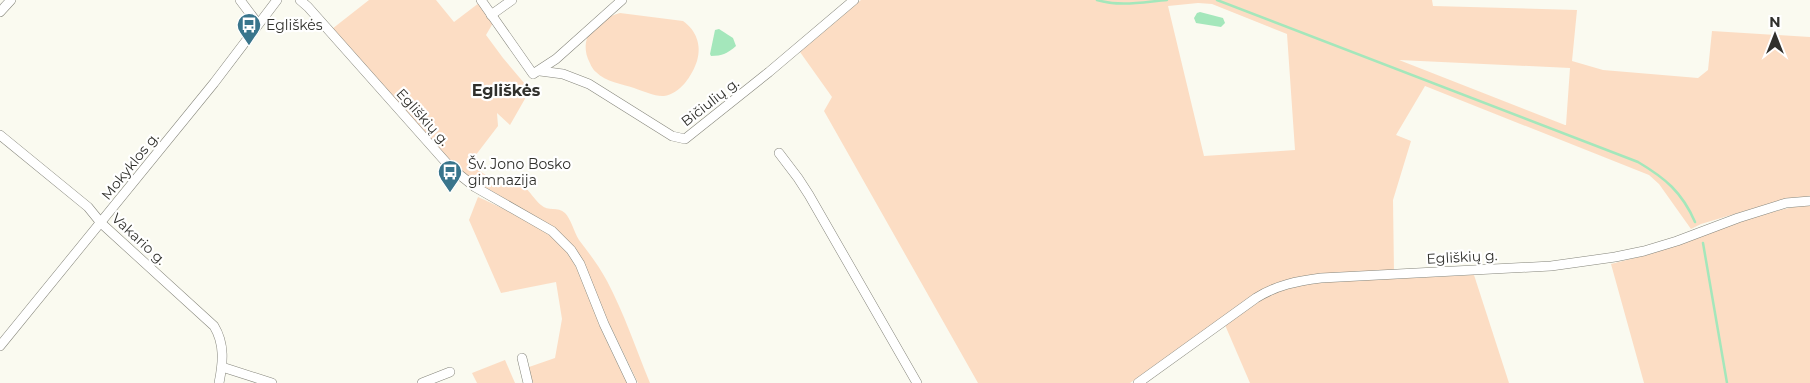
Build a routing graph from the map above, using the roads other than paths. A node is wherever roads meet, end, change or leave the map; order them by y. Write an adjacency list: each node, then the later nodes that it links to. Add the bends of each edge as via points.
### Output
1 (11, 0): 9 (street)
2 (240, 0): 11 (street)
3 (277, 0): 11 (street, Mokyklos g.)
4 (300, 0): 25 (street, Egliškių g., via 451,168 475,187 552,232 571,250)
5 (481, 0): 10 (street)
6 (512, 0): 10 (street)
7 (622, 0): 12 (street)
8 (854, 0): 12 (street, Bičiulių g., via 685,139 672,136 589,84 563,74)
9 (0, 12)
10 (491, 15): 12 (street)
11 (258, 24): 16 (street, Mokyklos g.)
12 (536, 72)
13 (0, 136): 16 (street, Vakario g., via 88,207)
14 (779, 153): 26 (street, via 809,195)
15 (1810, 201): 27 (street, Egliškių g., via 1786,204 1644,251 1606,258 1551,266 1291,282 1256,298)
16 (101, 223): 17 (street, Mokyklos g.); 19 (street, Vakario g., via 214,326 222,344)
17 (0, 346)
18 (522, 358): 24 (street)
19 (222, 367): 21 (street, Vakario g.); 22 (street)
20 (450, 372): 23 (street)
21 (219, 383)
22 (272, 383)
23 (422, 383)
24 (528, 383)
25 (632, 383)
26 (917, 383)
27 (1138, 383)

